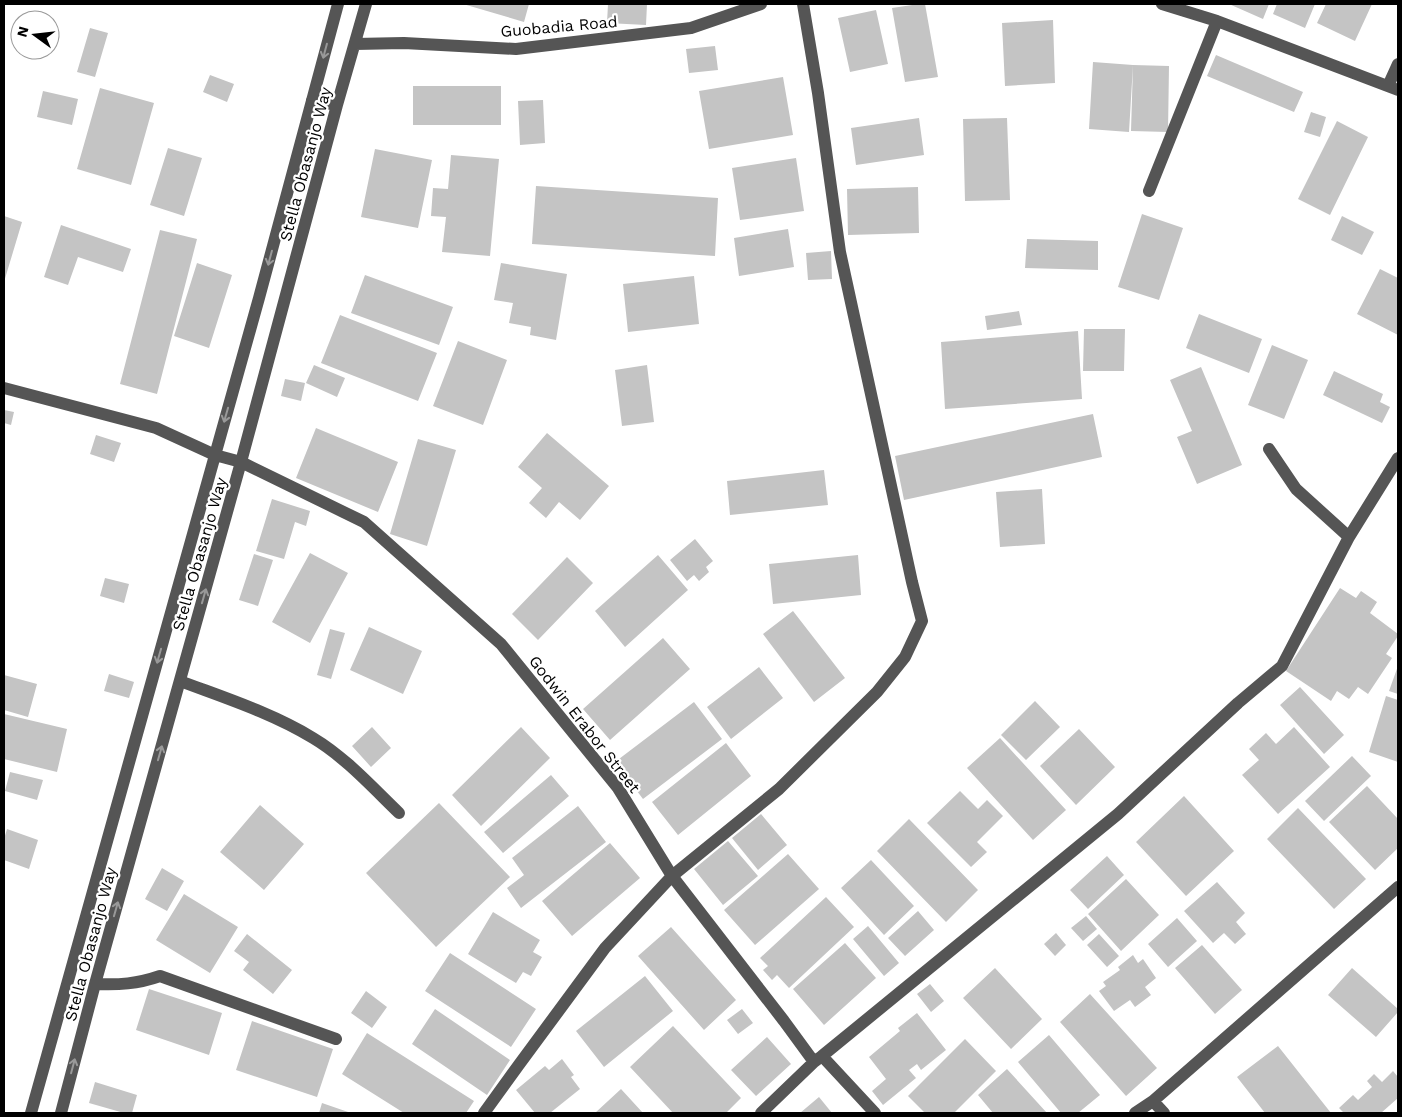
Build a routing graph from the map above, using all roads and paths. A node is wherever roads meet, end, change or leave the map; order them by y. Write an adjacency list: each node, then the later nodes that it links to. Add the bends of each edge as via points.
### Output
1 (338, 4): 10 (street, one-way to 10)
2 (366, 4): 7 (street, Stella Obasanjo Way)
3 (761, 4): 7 (street, Guobadia Road, via 690,28 516,49 404,43)
4 (803, 4): 21 (street, via 840,252 922,621 905,657 877,692 778,789)
5 (1162, 4): 6 (street)
6 (1217, 21): 9 (street); 12 (street)
7 (355, 44): 11 (street, Stella Obasanjo Way)
8 (1398, 64): 9 (street)
9 (1393, 88)
10 (312, 100): 11 (street); 15 (street, one-way to 15)
11 (337, 105): 17 (street, Stella Obasanjo Way)
12 (1149, 191)
13 (4, 388): 15 (street, Godwin Erabor Street, via 156,428)
14 (1269, 449): 18 (street, via 1296,489)
15 (215, 455): 17 (street, Godwin Erabor Street); 27 (street, one-way to 27)
16 (1398, 458): 18 (street)
17 (241, 462): 19 (street, Stella Obasanjo Way, one-way to 17); 21 (street, Godwin Erabor Street, via 364,522 501,644 618,788)
18 (1349, 537): 25 (street, via 1282,666 1118,814)
19 (180, 681): 20 (street, via 259,711 314,738 340,757); 23 (street, Stella Obasanjo Way, one-way to 19)
20 (399, 813)
21 (672, 876): 25 (street, Godwin Erabor Street, via 784,1021); 29 (street, via 605,948)
22 (1398, 887): 26 (street)
23 (95, 984): 24 (street, via 142,982 160,976); 28 (street, Stella Obasanjo Way, one-way to 23)
24 (336, 1039)
25 (818, 1059): 30 (street); 31 (street, Godwin Erabor Street)
26 (1153, 1101): 32 (street); 33 (street)
27 (30, 1113)
28 (61, 1113)
29 (484, 1113)
30 (761, 1113)
31 (875, 1113)
32 (1135, 1113)
33 (1164, 1113)

